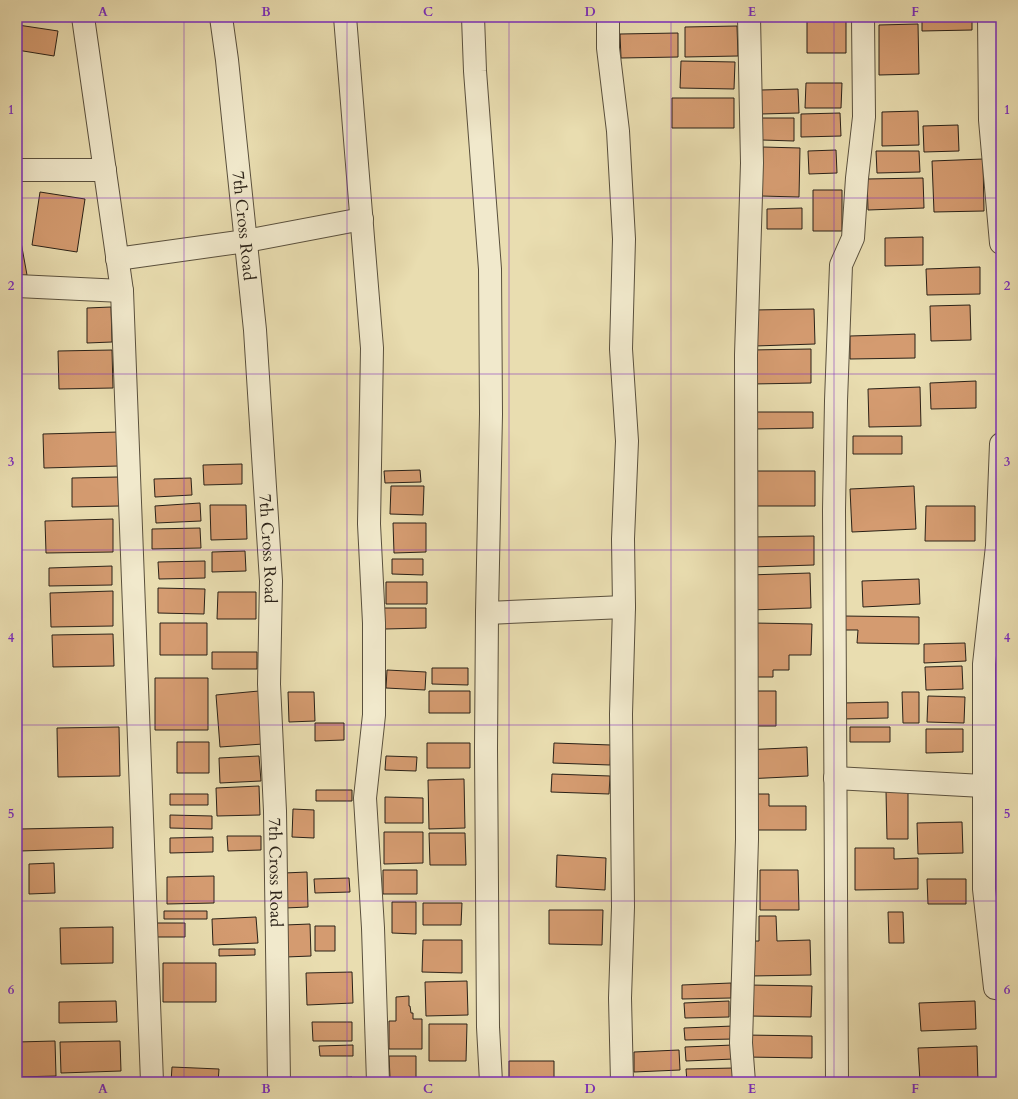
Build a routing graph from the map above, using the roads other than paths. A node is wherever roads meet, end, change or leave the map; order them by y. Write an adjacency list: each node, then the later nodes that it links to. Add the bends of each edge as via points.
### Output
1 (83, 17): 10 (street)
2 (221, 17): 12 (street, 7th Cross Road)
3 (344, 17): 11 (street)
4 (474, 17): 19 (street, via 490,269 491,414)
5 (608, 17): 18 (street, via 608,48 618,131 624,240 621,349 627,441 623,539)
6 (749, 17): 28 (street, via 752,163 746,355 747,838 741,1042)
7 (863, 17): 20 (street, via 864,117 853,238 841,265 834,510)
8 (989, 17): 13 (street, via 990,120)
9 (17, 170): 10 (street)
10 (105, 170): 14 (street)
11 (362, 219): 12 (street); 25 (street, via 372,348 369,524 374,623 374,715 365,798 373,928)
12 (246, 241): 14 (street); 24 (street, 7th Cross Road, via 255,330 271,581 269,684 276,819)
13 (1001, 243)
14 (117, 259): 16 (street)
15 (17, 286): 16 (street)
16 (122, 291): 23 (street)
17 (1001, 444): 21 (street, via 997,546 984,664)
18 (624, 607): 19 (street); 27 (street, via 621,714)
19 (486, 613): 26 (street, via 488,1020)
20 (835, 778): 21 (street); 29 (street)
21 (983, 786): 22 (street, via 984,889 995,988)
22 (1001, 989)
23 (152, 1082)
24 (279, 1082)
25 (378, 1082)
26 (491, 1082)
27 (622, 1082)
28 (744, 1082)
29 (837, 1082)

